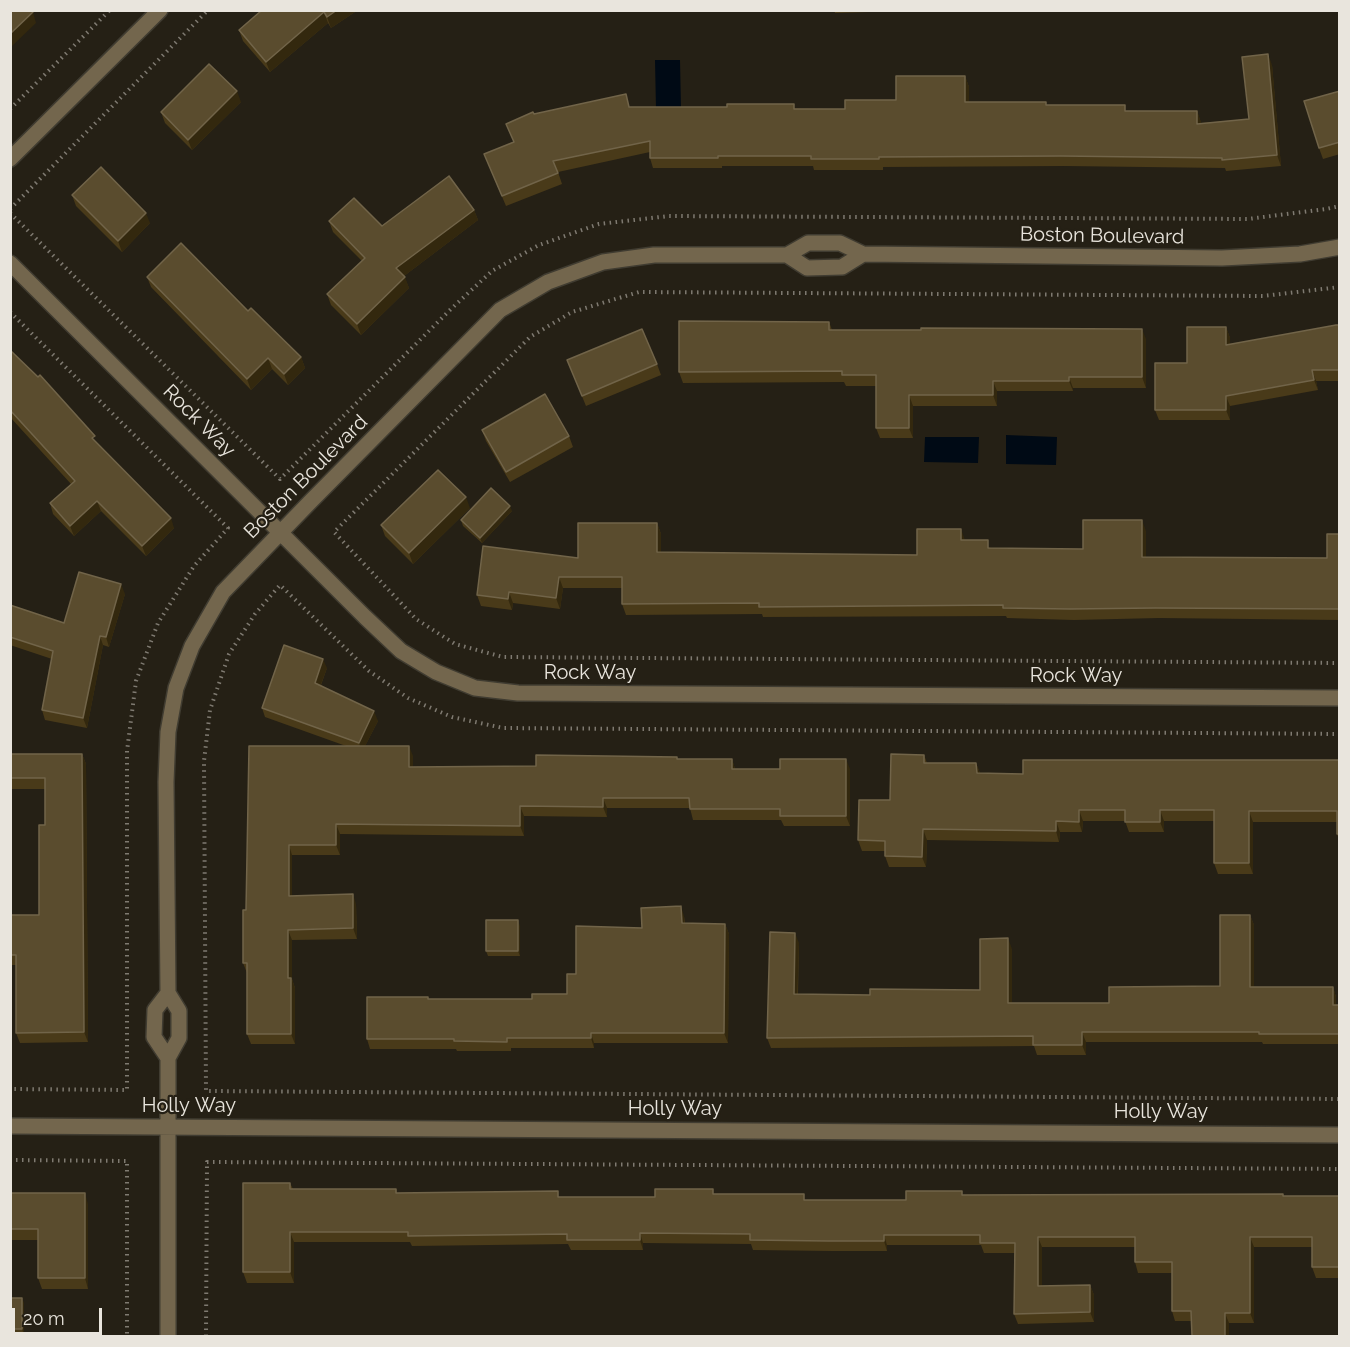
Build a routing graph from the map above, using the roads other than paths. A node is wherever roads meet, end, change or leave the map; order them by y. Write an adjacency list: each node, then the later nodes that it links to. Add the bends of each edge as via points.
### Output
1 (160, 10): 2 (street)
2 (10, 159)
3 (1340, 247): 4 (street, Boston Boulevard, via 1300,254 1222,258)
4 (863, 254): 5 (street, Boston Boulevard, via 840,243 808,243); 5 (street, Boston Boulevard, via 842,267 807,267)
5 (787, 255): 7 (street, Boston Boulevard, via 654,255 603,262 548,282 500,310)
6 (10, 263): 7 (street, Rock Way)
7 (280, 532): 8 (street, Rock Way, via 401,651 436,672 475,688 518,693); 9 (street, Boston Boulevard, via 223,592 192,646 176,688 168,732 166,782)
8 (1340, 698)
9 (168, 993): 10 (street, Boston Boulevard, via 179,1011 179,1038); 10 (street, Boston Boulevard, via 155,1010 154,1037)
10 (168, 1058): 12 (street, Boston Boulevard)
11 (10, 1126): 12 (street, Holly Way)
12 (167, 1126): 13 (street, Holly Way); 14 (street, Boston Boulevard)
13 (1340, 1134)
14 (168, 1336)

